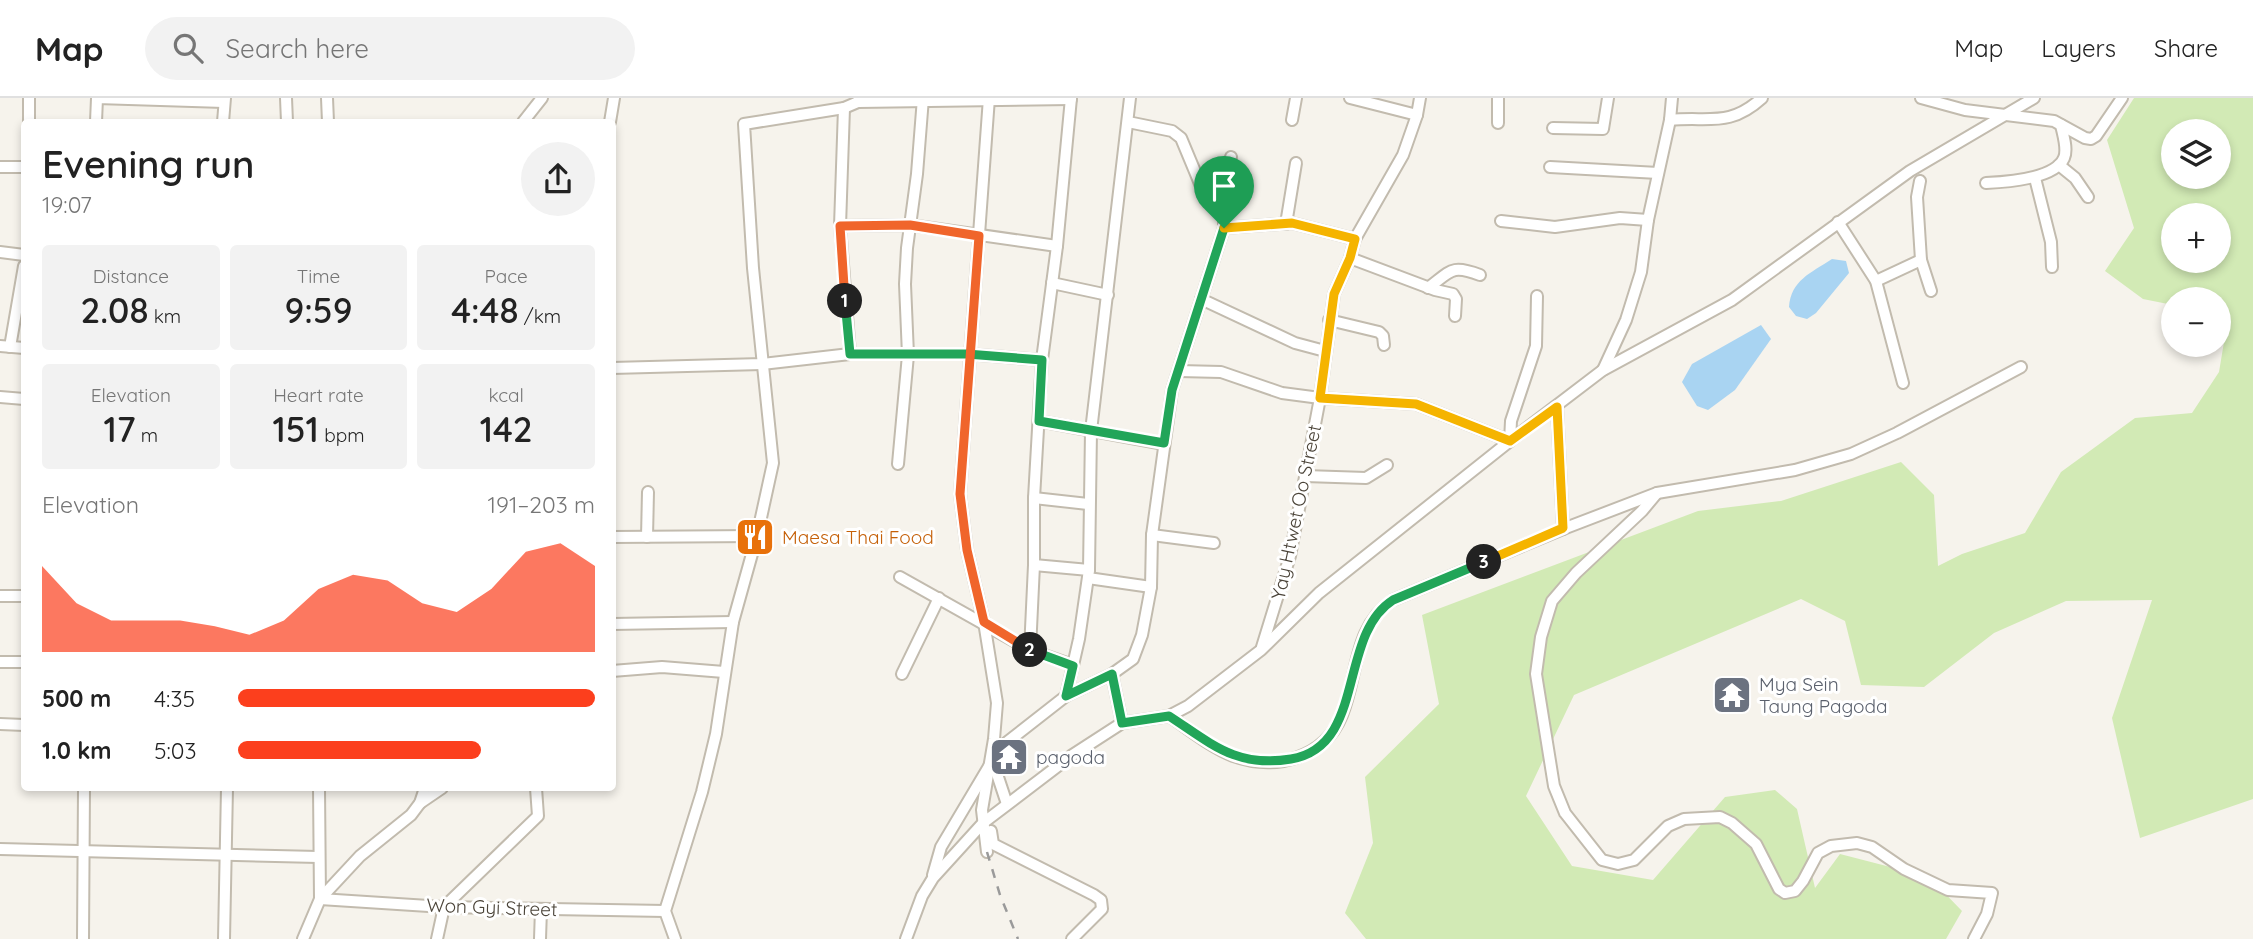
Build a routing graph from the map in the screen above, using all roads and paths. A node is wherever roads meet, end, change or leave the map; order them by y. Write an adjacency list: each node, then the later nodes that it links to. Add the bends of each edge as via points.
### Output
1 (29, 98): 28 (street)
2 (286, 98): 31 (street)
3 (327, 98): 32 (street)
4 (542, 98): 33 (street)
5 (614, 98): 34 (street)
6 (1071, 98): 20 (street); 62 (street)
7 (1130, 98): 37 (street)
8 (1296, 98): 35 (street)
9 (1350, 98): 26 (street)
10 (1420, 98): 26 (street, Yay Htwet Oo Street)
11 (1499, 98): 38 (street)
12 (1608, 98): 40 (street, via 1603,129)
13 (1672, 98): 36 (street)
14 (1762, 98): 36 (street, via 1739,115 1707,121)
15 (1921, 98): 24 (street)
16 (2034, 98): 23 (street)
17 (2122, 98): 39 (street, via 2091,139)
18 (154, 99): 21 (street); 29 (street, via 96,98)
19 (923, 99): 20 (street); 22 (street); 57 (street)
20 (989, 99): 60 (street)
21 (225, 100): 30 (street)
22 (858, 100): 25 (street)
23 (2020, 102): 27 (street)
24 (1966, 104): 27 (street)
25 (844, 107): 58 (street); 86 (street, via 744,124)
26 (1417, 115): 61 (street, Yay Htwet Oo Street, via 1403,155)
27 (2005, 115): 39 (street); 55 (street, via 1910,171)
28 (29, 119)
29 (96, 119)
30 (223, 119)
31 (287, 119)
32 (328, 119)
33 (525, 119)
34 (610, 119)
35 (1292, 120)
36 (1670, 120): 47 (street)
37 (1128, 122): 52 (street, via 1172,131 1181,138 1201,186); 74 (street)
38 (1498, 123)
39 (2061, 125): 43 (street, via 2065,147)
40 (1553, 128)
41 (1231, 157): 52 (street)
42 (1296, 163): 56 (street)
43 (2059, 165): 48 (street); 51 (street)
44 (0, 167): 45 (street)
45 (21, 167)
46 (1550, 167): 47 (street)
47 (1658, 173): 53 (street)
48 (2035, 177): 50 (street); 67 (street, via 2051,242)
49 (1920, 181): 66 (street)
50 (1986, 183)
51 (2088, 197)
52 (1220, 205): 59 (street)
53 (1648, 220): 54 (street, via 1555,227); 89 (street, via 1641,272)
54 (1501, 221)
55 (1838, 222): 70 (street); 89 (street, via 1732,300)
56 (1286, 224): 59 (street); 61 (street)
57 (910, 225): 58 (street); 60 (street); 84 (street, via 905,284)
58 (840, 226): 82 (street)
59 (1224, 228): 76 (street)
60 (979, 236): 62 (street); 83 (street)
61 (1355, 239): 65 (street, Yay Htwet Oo Street)
62 (1057, 247): 71 (street)
63 (0, 252): 64 (street)
64 (21, 255)
65 (1350, 258): 72 (street); 78 (street, Yay Htwet Oo Street, via 1334,294)
66 (1920, 260): 70 (street); 73 (street)
67 (2052, 267)
68 (1480, 275): 72 (street, via 1454,269)
69 (21, 279): 80 (street)
70 (1876, 281): 91 (street)
71 (1052, 283): 74 (street); 85 (street)
72 (1428, 288): 77 (street, via 1453,294)
73 (1931, 291)
74 (1108, 295): 97 (street)
75 (1537, 296): 98 (street, via 1536,346 1511,421)
76 (1201, 299): 81 (street, via 1295,343); 90 (street)
77 (1455, 316)
78 (1329, 320): 79 (street, via 1379,332); 81 (street, Yay Htwet Oo Street)
79 (1384, 345)
80 (5, 346)
81 (1325, 351): 93 (street, Yay Htwet Oo Street)
82 (850, 354): 84 (street); 86 (street)
83 (971, 354): 84 (street); 85 (street); 121 (street, via 960,494)
84 (908, 355): 100 (street)
85 (1042, 360): 96 (street)
86 (762, 364): 88 (street); 109 (street, via 773,463)
87 (2021, 367): 104 (street, via 1851,454 1796,471)
88 (616, 368)
89 (1604, 370): 95 (street)
90 (1180, 371): 93 (street, via 1221,373 1282,393); 99 (street, via 1172,390)
91 (1903, 383)
92 (0, 397): 94 (street)
93 (1320, 398): 98 (street, via 1416,404); 102 (street, Yay Htwet Oo Street)
94 (21, 399)
95 (1557, 407): 98 (street); 107 (street)
96 (1039, 421): 97 (street); 105 (street)
97 (1091, 431): 99 (street); 106 (street)
98 (1510, 441): 124 (street, via 1320,593)
99 (1164, 443): 108 (street)
100 (898, 464)
101 (1387, 465): 102 (street, via 1366,478)
102 (1305, 476): 124 (street, Yay Htwet Oo Street, via 1290,556)
103 (648, 492): 111 (street)
104 (1657, 493): 107 (street); 165 (street, via 1552,601 1541,637 1536,674 1554,786 1565,813 1602,860 1618,864 1634,860 1668,826 1684,819 1720,817 1756,844 1779,890 1785,893 1795,891 1818,853 1830,846 1857,843 1872,847 1948,891 1992,893)
105 (1034, 498): 106 (street); 113 (street)
106 (1088, 504): 114 (street)
107 (1563, 528): 133 (street, via 1382,607 1360,645 1342,716 1314,752 1271,762 1233,756)
108 (1152, 535): 112 (street); 116 (street)
109 (757, 536): 111 (street); 120 (street)
110 (616, 537): 111 (street)
111 (647, 537)
112 (1214, 543)
113 (1034, 565): 114 (street); 123 (street)
114 (1088, 574): 116 (street); 127 (street)
115 (900, 576): 119 (street)
116 (1151, 587): 131 (street, via 1133,659)
117 (0, 596): 118 (street)
118 (21, 596)
119 (939, 598): 121 (street); 130 (street)
120 (733, 622): 122 (street); 129 (street)
121 (984, 622): 123 (street); 137 (street, via 998,703)
122 (616, 624)
123 (1030, 650): 127 (street)
124 (1261, 650): 133 (street)
125 (0, 662): 126 (street)
126 (21, 662)
127 (1073, 666): 132 (street)
128 (616, 671): 129 (street, via 662,667)
129 (724, 672): 156 (street, via 702,792)
130 (902, 674)
131 (1112, 674): 132 (street); 134 (street)
132 (1066, 696): 137 (street, via 1006,743)
133 (1169, 716): 134 (street)
134 (1122, 723): 145 (street)
135 (0, 724): 136 (street)
136 (21, 725)
137 (995, 760): 145 (street); 146 (street, via 984,797); 152 (street, via 941,847)
138 (83, 791): 148 (street)
139 (227, 791): 150 (street)
140 (319, 791): 151 (street)
141 (424, 791): 144 (street)
142 (438, 791): 144 (street)
143 (536, 791): 154 (street, via 538,816)
144 (420, 803): 153 (street)
145 (1007, 804): 146 (street)
146 (987, 820): 149 (street); 152 (street); 164 (street, via 993,844 1101,900 1102,909)
147 (0, 849): 148 (street)
148 (83, 850): 150 (street); 157 (street)
149 (987, 852)
150 (226, 855): 151 (street); 158 (street)
151 (318, 857): 153 (street)
152 (933, 877): 163 (street)
153 (320, 898): 154 (street, Won Gyi Street); 159 (street)
154 (444, 907): 155 (street, Won Gyi Street); 160 (street)
155 (541, 909): 156 (street, Won Gyi Street); 161 (street)
156 (664, 911): 162 (street)
157 (83, 939)
158 (224, 939)
159 (303, 939)
160 (437, 939)
161 (540, 939)
162 (675, 939)
163 (906, 939)
164 (1072, 939)
165 (1974, 939)

